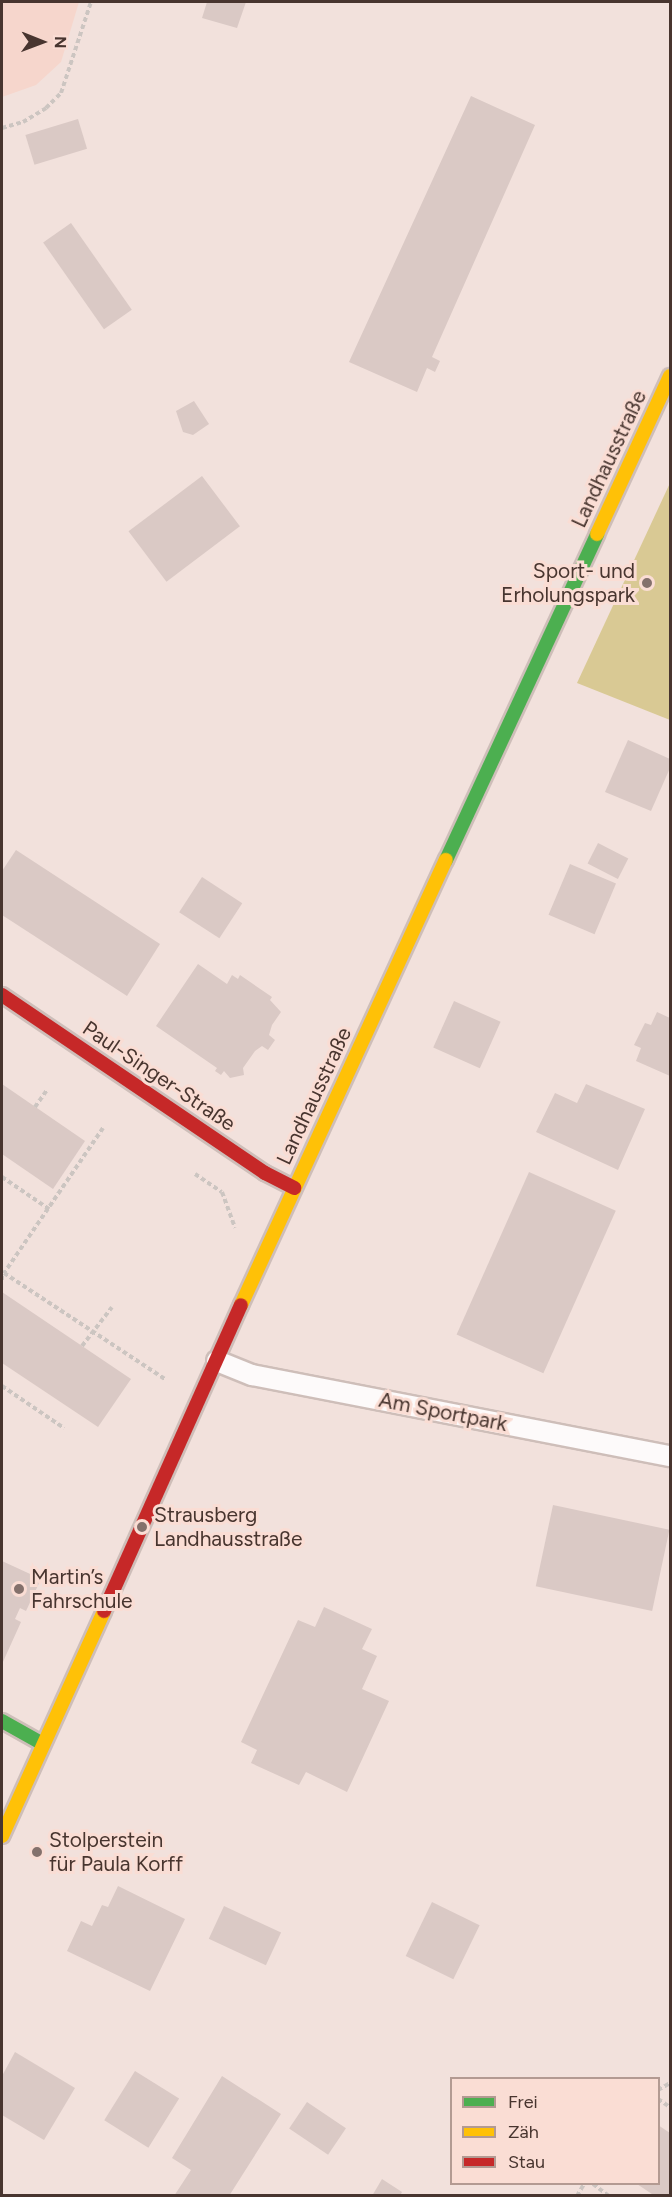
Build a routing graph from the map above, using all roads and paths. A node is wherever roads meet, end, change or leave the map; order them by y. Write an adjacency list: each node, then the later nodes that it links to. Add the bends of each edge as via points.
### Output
1 (91, 2): 2 (path, via 61,93 30,118)
2 (2, 128)
3 (670, 376): 10 (street, Landhausstraße)
4 (2, 995): 10 (street, Paul-Singer-Straße, via 265,1173)
5 (47, 1090): 6 (path)
6 (35, 1107)
7 (103, 1128): 11 (path)
8 (194, 1173): 12 (path, via 222,1192)
9 (2, 1176): 11 (path)
10 (294, 1188): 18 (street, Landhausstraße)
11 (49, 1209): 13 (path)
12 (237, 1234)
13 (3, 1272): 14 (path); 16 (path)
14 (2, 1280)
15 (112, 1307): 16 (path)
16 (94, 1332): 17 (path); 19 (path)
17 (82, 1346)
18 (217, 1361): 22 (lane, Am Sportpark, via 267,1378); 24 (street, Landhausstraße)
19 (170, 1382)
20 (2, 1386): 21 (path)
21 (64, 1428)
22 (670, 1456)
23 (2, 1721): 24 (street)
24 (43, 1744): 25 (street, Landhausstraße)
25 (2, 1836)
26 (594, 2185): 27 (path)
27 (609, 2196)

